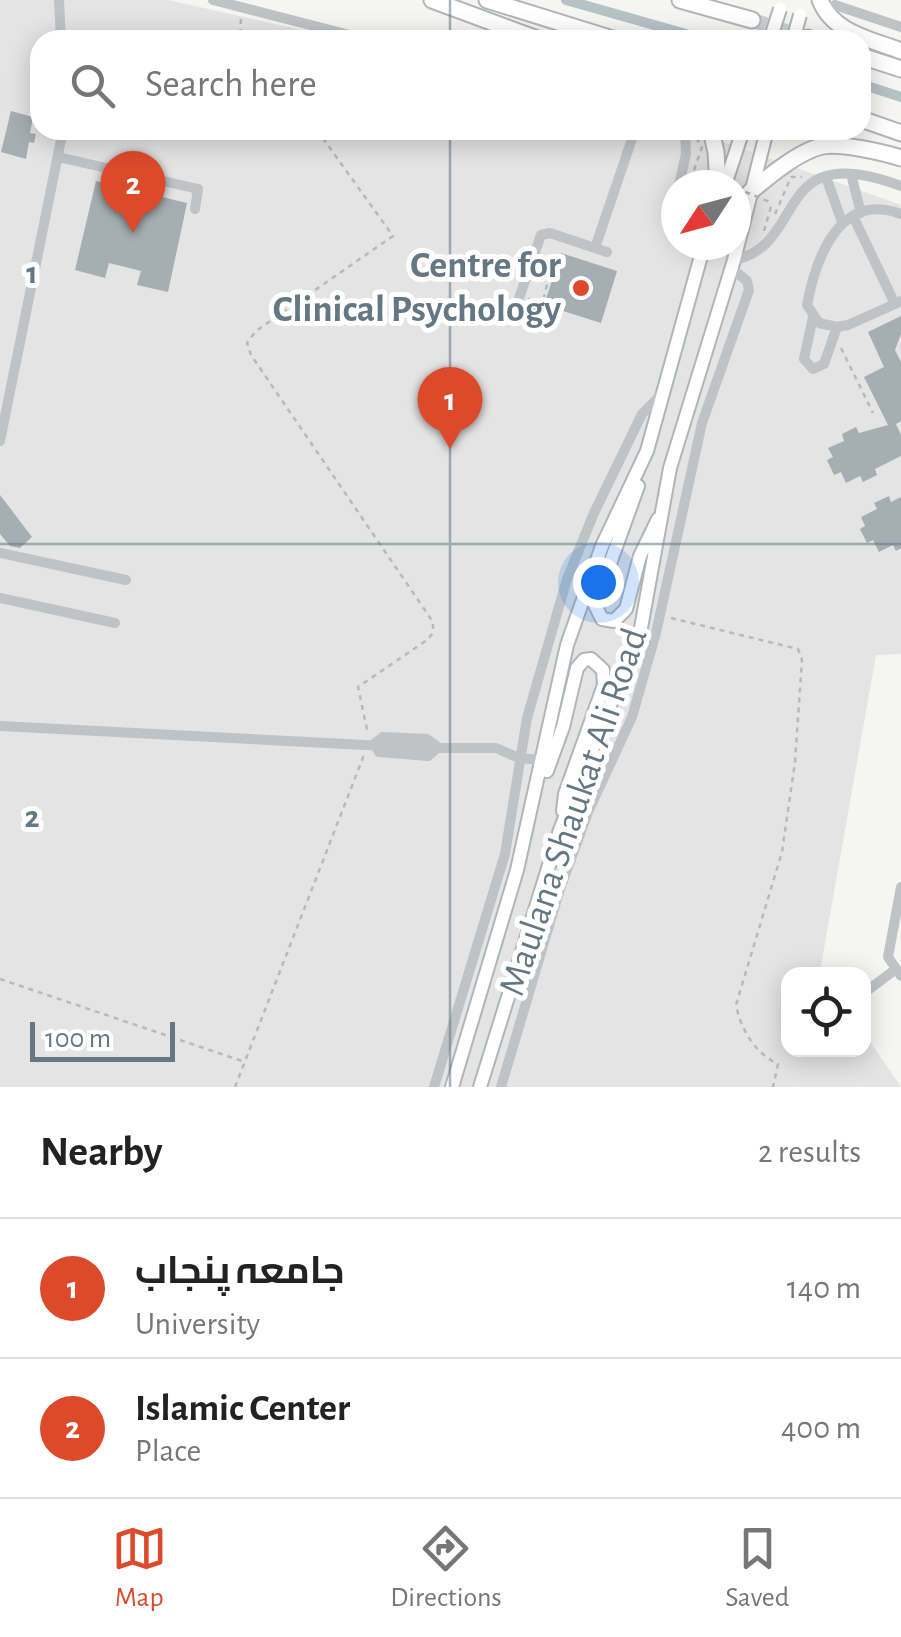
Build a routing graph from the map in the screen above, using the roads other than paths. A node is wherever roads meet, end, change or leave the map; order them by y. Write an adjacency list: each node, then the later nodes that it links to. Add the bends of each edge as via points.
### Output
1 (59, 0): 11 (street)
2 (213, 0): 12 (street)
3 (432, 0): 13 (highway)
4 (487, 0): 14 (highway)
5 (680, 0): 9 (highway)
6 (804, 0): 16 (main road, bridge)
7 (781, 4): 15 (main road, bridge)
8 (823, 6): 10 (street, via 835,4); 17 (highway)
9 (752, 20)
10 (901, 27)
11 (60, 30)
12 (329, 30)
13 (513, 30)
14 (584, 30)
15 (773, 30)
16 (802, 30)
17 (847, 30)
18 (871, 39): 19 (highway)
19 (901, 51)
20 (871, 59): 21 (highway)
21 (901, 69)
22 (871, 122): 23 (highway)
23 (901, 133)
24 (61, 140): 30 (street)
25 (631, 140): 47 (street, via 601,250 540,235)
26 (685, 140): 32 (street)
27 (713, 140): 33 (highway)
28 (739, 140): 34 (main road)
29 (763, 140): 35 (main road, Maulana Shaukat Ali Road)
30 (58, 157): 40 (street, via 198,190); 52 (street)
31 (901, 158): 38 (highway, via 822,146)
32 (682, 170)
33 (720, 170)
34 (728, 170)
35 (751, 170)
36 (850, 174): 37 (street); 39 (street); 41 (street)
37 (826, 176): 43 (street); 46 (street, via 796,195 768,243)
38 (751, 185)
39 (901, 186)
40 (195, 208)
41 (857, 214): 42 (street, via 884,208); 43 (street); 48 (street)
42 (901, 214)
43 (842, 222): 49 (street, via 832,232 808,299)
44 (700, 260): 51 (main road, Maulana Shaukat Ali Road)
45 (734, 260): 46 (main road, Maulana Shaukat Ali Road)
46 (733, 264): 54 (main road, Maulana Shaukat Ali Road); 70 (street, via 750,290 702,423 632,717 588,812)
47 (518, 301)
48 (898, 302): 50 (street)
49 (813, 317): 50 (street); 50 (street, via 806,363 813,369 821,368)
50 (837, 327)
51 (661, 395): 53 (main road, Maulana Shaukat Ali Road); 60 (street, via 642,414 567,579)
52 (0, 440)
53 (644, 460): 54 (main road, via 596,605 602,619 618,620 626,609 640,556); 61 (main road, Maulana Shaukat Ali Road, via 602,546 572,630)
54 (662, 512): 63 (main road, Maulana Shaukat Ali Road, via 640,628)
55 (0, 553): 56 (street)
56 (126, 580)
57 (0, 598): 58 (street)
58 (115, 623)
59 (0, 726): 60 (street, via 372,744 379,752 428,756 438,747 496,748)
60 (520, 758): 61 (street); 67 (street, via 504,854)
61 (543, 760): 62 (main road, Maulana Shaukat Ali Road)
62 (531, 810): 63 (main road, via 577,668 591,659 603,670 604,685 565,794); 68 (main road, Maulana Shaukat Ali Road)
63 (560, 830): 69 (main road, Maulana Shaukat Ali Road)
64 (901, 887): 65 (street, via 888,957)
65 (899, 972): 66 (street)
66 (871, 989)
67 (434, 1087)
68 (452, 1087)
69 (480, 1087)
70 (501, 1087)

